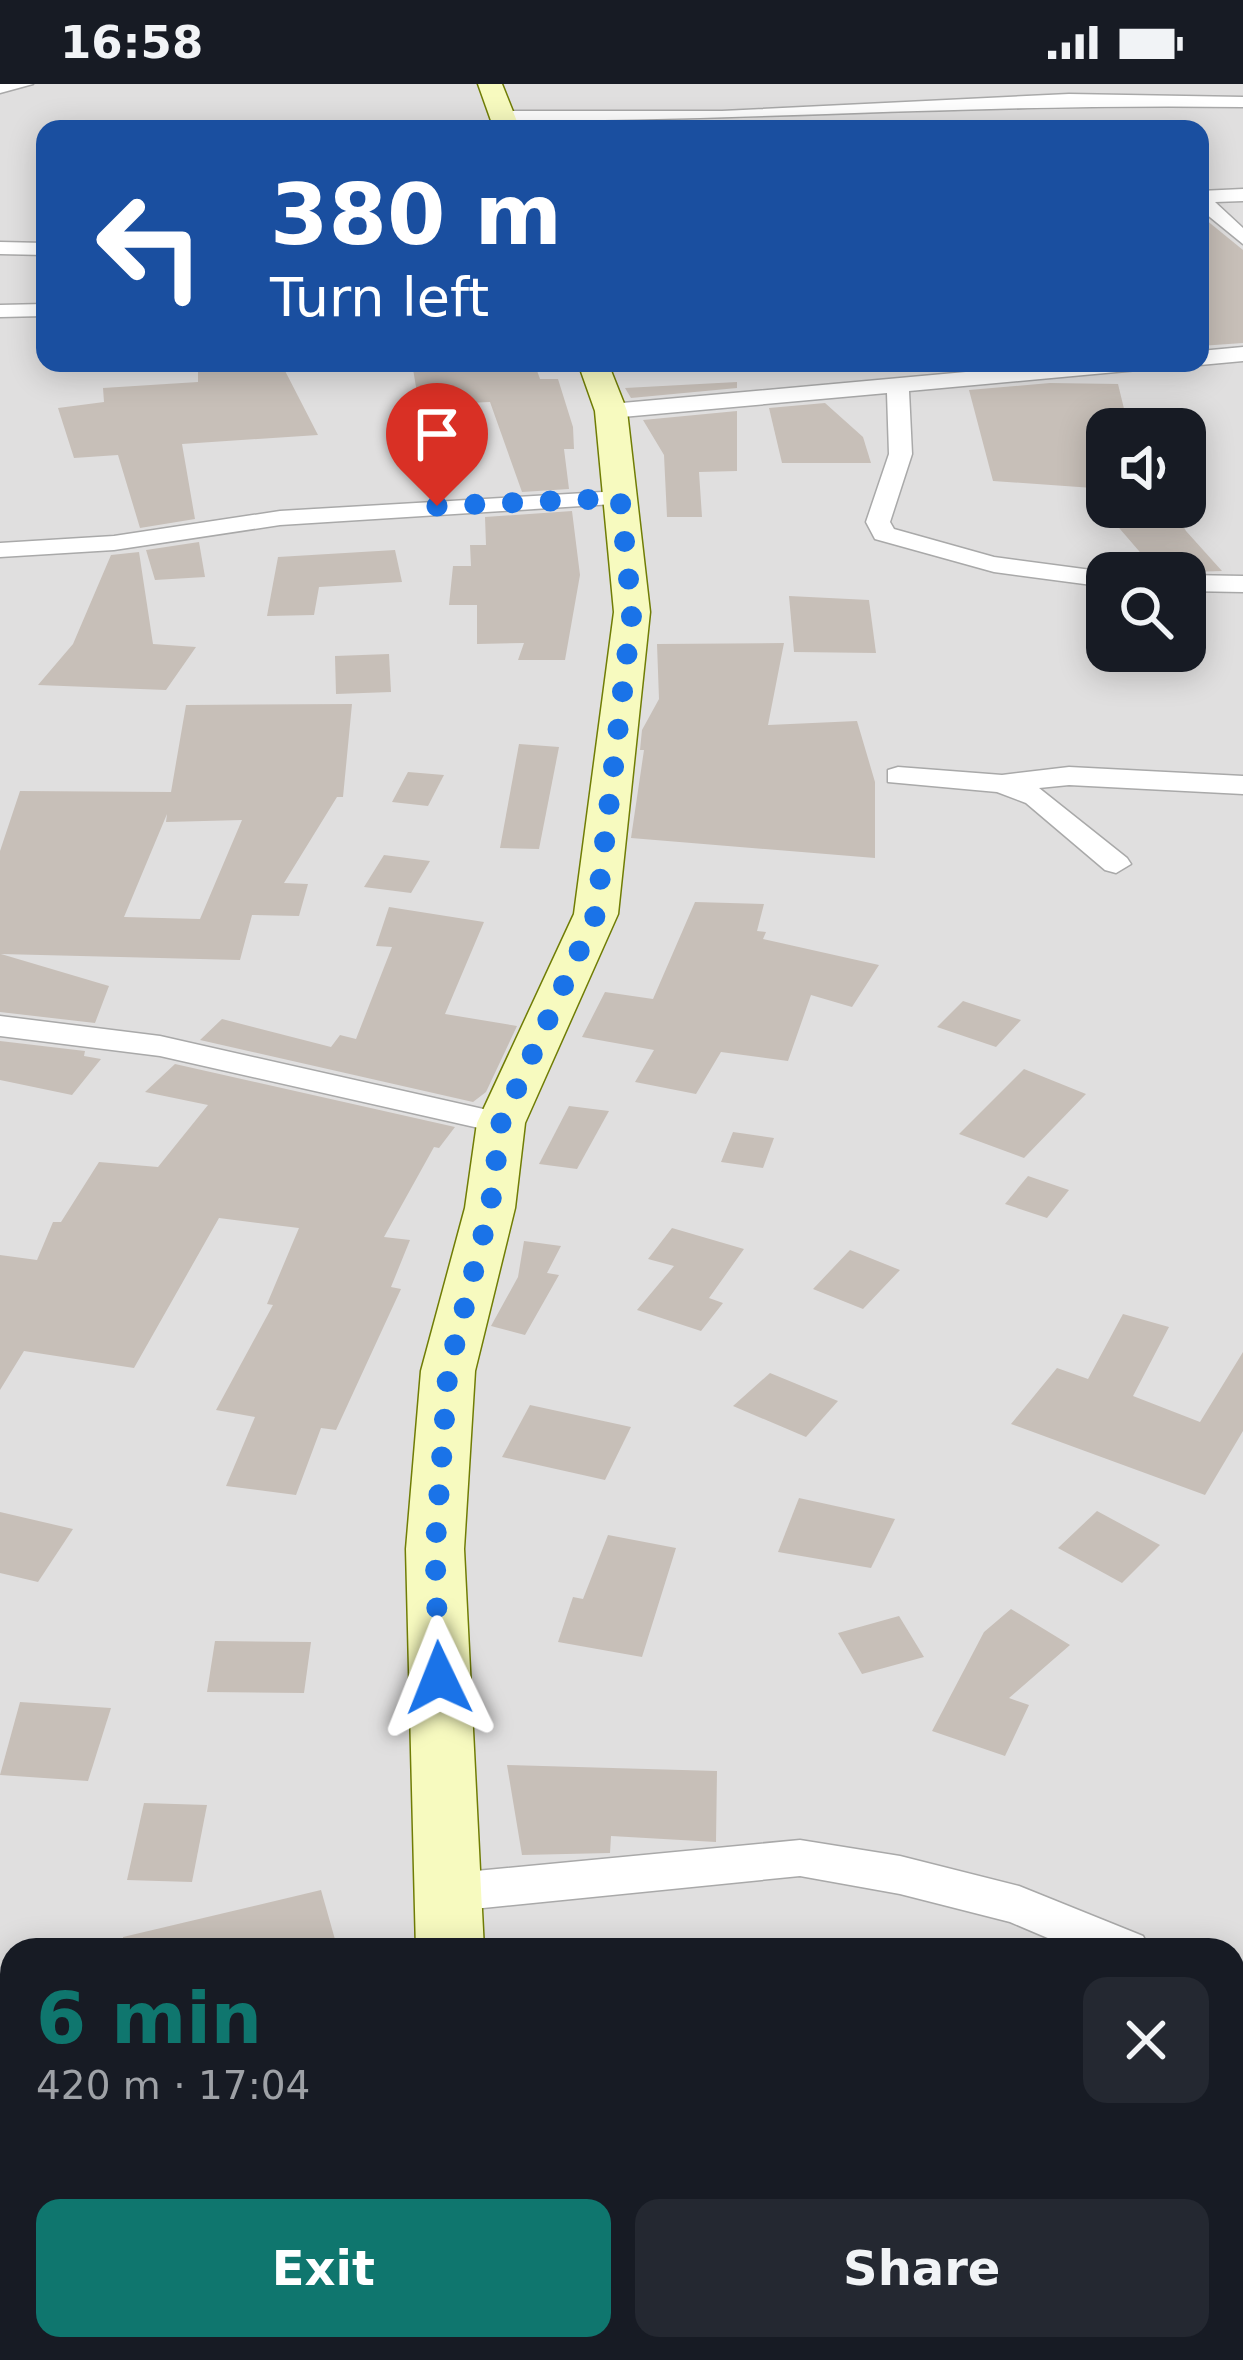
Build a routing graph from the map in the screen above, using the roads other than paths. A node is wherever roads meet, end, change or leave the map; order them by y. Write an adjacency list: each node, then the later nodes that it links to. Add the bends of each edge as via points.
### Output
1 (24, 84): 3 (street)
2 (490, 84): 5 (main road)
3 (0, 88)
4 (1243, 103): 6 (street, via 1070,99)
5 (503, 120)
6 (597, 120)
7 (1243, 195): 8 (street)
8 (1209, 197)
9 (1209, 206): 10 (street)
10 (1243, 238)
11 (0, 248): 12 (street)
12 (36, 249)
13 (36, 310): 14 (street)
14 (0, 311)
15 (1243, 354): 16 (street)
16 (1209, 357)
17 (596, 372): 20 (main road)
18 (1034, 372): 19 (street)
19 (896, 384): 20 (street); 23 (street, via 907,416 896,489 878,523 884,534 945,555)
20 (611, 411): 21 (main road)
21 (620, 498): 22 (street, via 280,518); 31 (main road, via 632,612 596,914)
22 (0, 550)
23 (1086, 577)
24 (1206, 583): 25 (street)
25 (1243, 584)
26 (898, 776): 27 (street)
27 (1002, 784): 28 (street, via 1069,776); 29 (street, via 1036,797)
28 (1243, 785)
29 (1116, 863)
30 (0, 1026): 31 (street, via 160,1046)
31 (501, 1123): 32 (main road, via 490,1208 448,1371 436,1527)
32 (444, 1893): 33 (main road); 34 (street, via 800,1858 1018,1905)
33 (449, 1938)
34 (1097, 1938)

